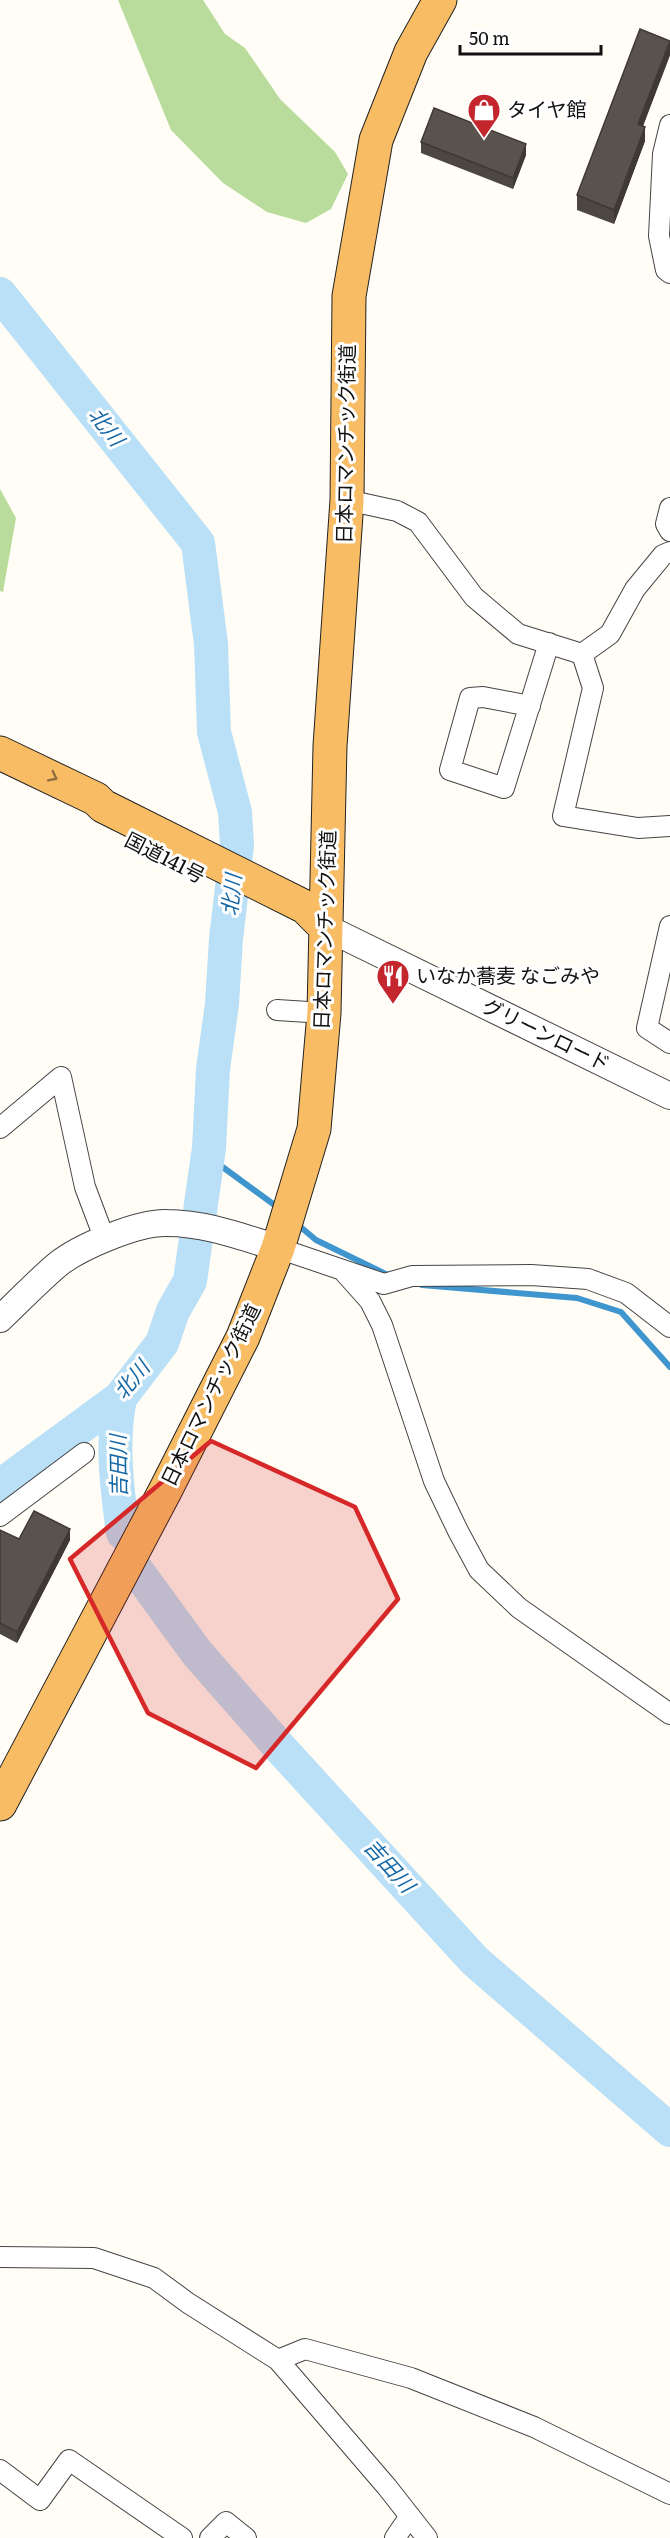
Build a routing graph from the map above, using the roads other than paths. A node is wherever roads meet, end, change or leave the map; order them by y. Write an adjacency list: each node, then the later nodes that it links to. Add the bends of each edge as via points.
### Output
1 (440, 0): 4 (highway, 日本ロマンチック街道, via 411,52 376,140 349,296)
2 (670, 125): 3 (street, via 663,154 659,236)
3 (670, 273)
4 (347, 500): 8 (street, via 397,512 418,522 474,597 518,634); 16 (highway, 日本ロマンチック街道, via 330,746)
5 (670, 508): 6 (street, via 666,524)
6 (670, 531)
7 (670, 552): 9 (street, via 663,555 635,589 610,634)
8 (549, 643): 9 (street); 10 (street)
9 (582, 654): 13 (street, via 593,688 563,816 639,828)
10 (530, 706): 10 (street, via 504,788 450,770 470,698)
11 (0, 753): 14 (highway, 国道141号, one-way to 14, via 87,794)
12 (0, 772): 14 (highway, 国道141号)
13 (670, 826)
14 (219, 874): 16 (highway, 国道141号, via 268,899 305,907)
15 (670, 926): 19 (street, via 647,1028)
16 (325, 927): 18 (highway, 日本ロマンチック街道); 20 (street, グリーンロード)
17 (277, 1010): 18 (street)
18 (324, 1013): 23 (highway, 日本ロマンチック街道, via 314,1130)
19 (670, 1043)
20 (670, 1096)
21 (0, 1128): 22 (street, via 61,1077 85,1187)
22 (105, 1240): 23 (street, via 130,1228 166,1223 231,1233); 25 (street, via 59,1264)
23 (278, 1248): 24 (street); 30 (highway, 日本ロマンチック街道, via 213,1400)
24 (345, 1273): 26 (street, via 384,1284 412,1276 531,1275 588,1279 626,1293); 29 (street, via 370,1301 382,1325 434,1481 479,1570 519,1608)
25 (0, 1319)
26 (670, 1327)
27 (84, 1453): 28 (street)
28 (0, 1516)
29 (670, 1714)
30 (0, 1804)
31 (0, 2257): 32 (street, via 94,2258 154,2278)
32 (278, 2360): 34 (street, via 305,2349 411,2378 534,2427); 35 (street)
33 (0, 2470): 36 (street, via 40,2500 69,2460)
34 (670, 2494)
35 (410, 2516): 39 (street); 40 (street)
36 (182, 2538)
37 (210, 2538): 38 (street, via 226,2522)
38 (246, 2538)
39 (395, 2538)
40 (427, 2538)

